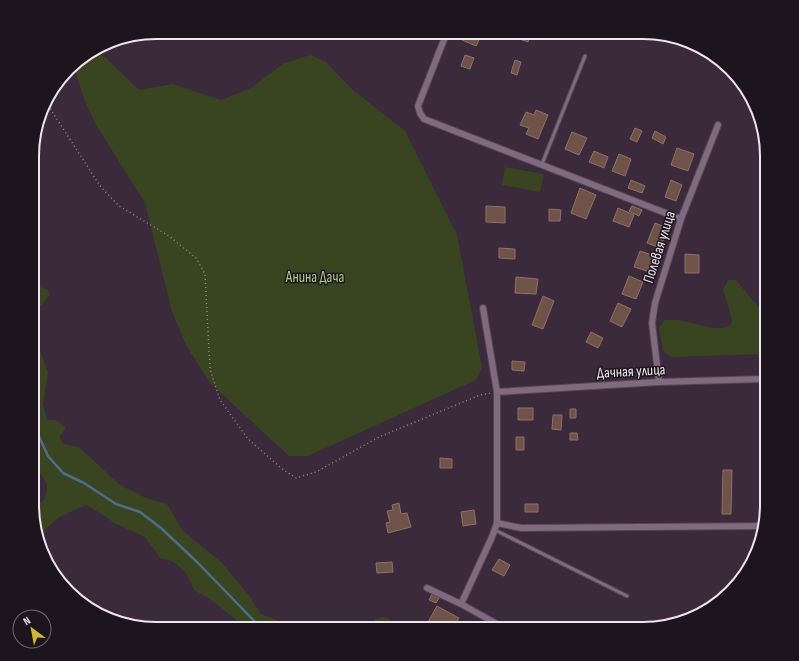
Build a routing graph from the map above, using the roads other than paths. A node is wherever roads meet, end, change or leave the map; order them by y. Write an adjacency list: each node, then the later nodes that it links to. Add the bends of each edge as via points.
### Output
1 (444, 39): 4 (street, via 418,106 424,119)
2 (585, 56): 4 (lane)
3 (718, 125): 5 (street, Полевая улица)
4 (542, 164): 5 (street)
5 (681, 219): 8 (street, Полевая улица, via 655,303 652,323)
6 (483, 308): 9 (street)
7 (760, 379): 8 (street, Дачная улица)
8 (659, 382): 9 (street, Дачная улица)
9 (497, 392): 10 (street)
10 (497, 523): 11 (street, via 521,528); 12 (street)
11 (758, 526)
12 (495, 530): 14 (lane); 15 (street)
13 (427, 588): 15 (street)
14 (627, 596)
15 (461, 604): 16 (street)
16 (493, 622)

